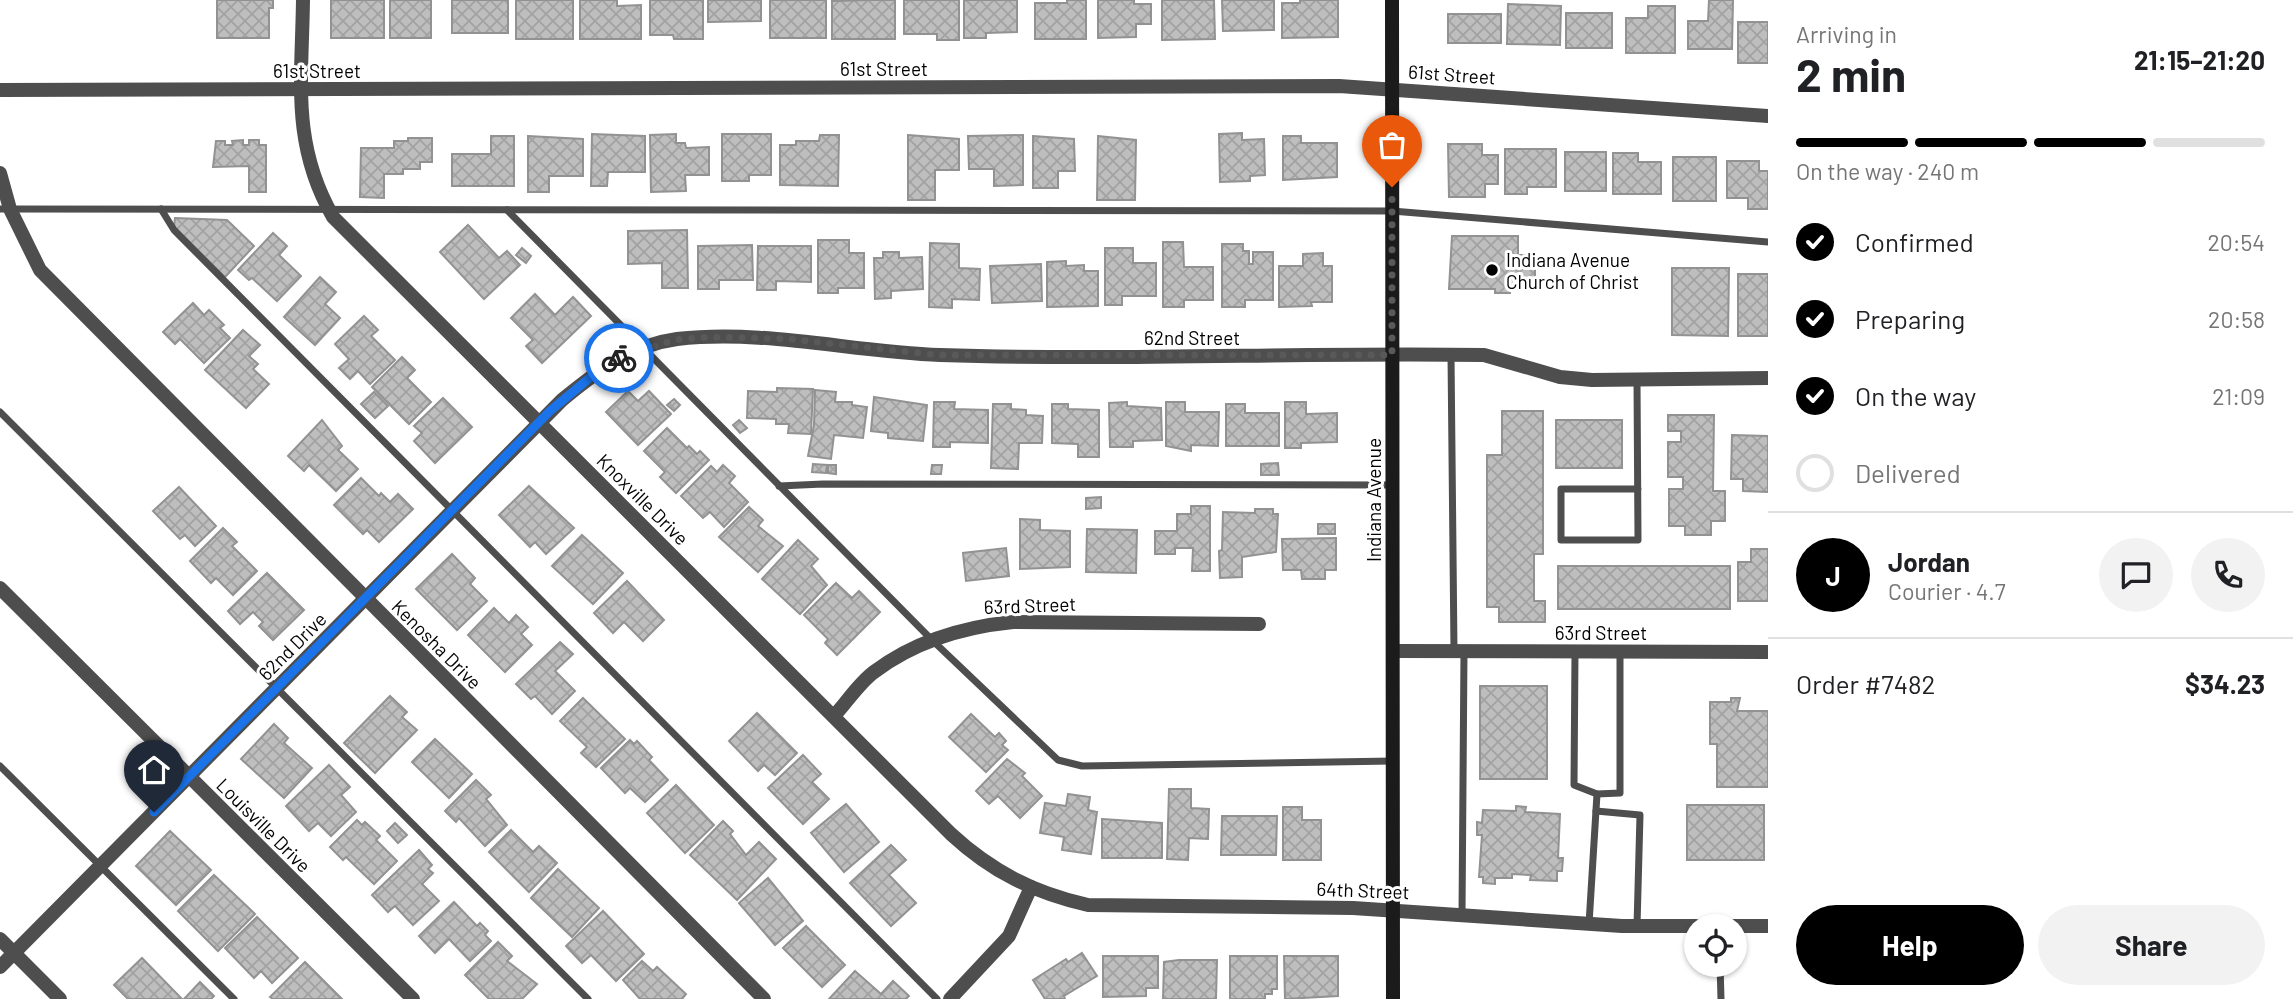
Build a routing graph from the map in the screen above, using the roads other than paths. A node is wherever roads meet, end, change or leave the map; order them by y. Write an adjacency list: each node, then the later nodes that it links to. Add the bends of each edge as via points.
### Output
1 (303, 0): 4 (street, Knoxville Drive)
2 (1392, 0): 5 (main road, Indiana Avenue)
3 (0, 90): 4 (street, 61st Street)
4 (302, 90): 5 (street, 61st Street, via 1339,86); 10 (street, Knoxville Drive, via 308,165)
5 (1392, 90): 6 (street, 61st Street); 12 (main road, Indiana Avenue)
6 (1768, 116)
7 (0, 173): 8 (street, Kenosha Drive)
8 (5, 209): 9 (lane); 27 (street, Kenosha Drive, via 40,270)
9 (161, 209): 10 (lane); 25 (lane, via 174,230)
10 (328, 209): 11 (lane); 21 (street, Knoxville Drive)
11 (507, 210): 12 (lane); 14 (lane)
12 (1392, 211): 13 (lane); 15 (main road, Indiana Avenue)
13 (1768, 242)
14 (642, 349): 15 (street, 62nd Street, via 711,337 789,339 938,355); 17 (street, 62nd Street); 23 (lane)
15 (1392, 355): 16 (street, 62nd Street); 22 (main road, Indiana Avenue)
16 (1451, 355): 19 (street, 62nd Street, via 1484,355 1560,377); 31 (lane)
17 (617, 359): 21 (street, 62nd Drive)
18 (1768, 378): 19 (street, 62nd Street)
19 (1637, 379): 24 (lane)
20 (0, 412): 35 (lane)
21 (539, 422): 25 (street, 62nd Drive); 36 (street, Knoxville Drive)
22 (1392, 485): 23 (lane); 30 (main road, Indiana Avenue)
23 (779, 486): 29 (lane)
24 (1638, 489): 24 (lane, via 1638,540 1561,540 1561,489)
25 (453, 511): 27 (street, 62nd Drive); 60 (lane)
26 (0, 588): 39 (street, Louisville Drive)
27 (366, 600): 35 (street, 62nd Drive); 59 (street, Kenosha Drive)
28 (1259, 624): 29 (street, 63rd Street, via 1013,622 977,625)
29 (933, 639): 36 (street, 63rd Street, via 872,673); 37 (lane, via 1058,760 1082,766)
30 (1392, 651): 31 (street, 63rd Street); 37 (main road, Indiana Avenue)
31 (1459, 651): 32 (street, 63rd Street); 45 (lane)
32 (1575, 652): 33 (street, 63rd Street); 40 (lane, via 1574,785)
33 (1620, 652): 34 (street, 63rd Street); 40 (lane, via 1620,793)
34 (1768, 652)
35 (276, 690): 39 (street, 62nd Drive); 58 (lane)
36 (834, 716): 43 (street, Knoxville Drive, via 975,856)
37 (1392, 761): 44 (main road, Indiana Avenue)
38 (0, 766): 42 (lane)
39 (189, 777): 42 (street, 62nd Drive); 57 (street, Louisville Drive)
40 (1597, 794): 41 (lane)
41 (1596, 811): 46 (lane); 47 (lane, via 1640,815)
42 (101, 865): 52 (street, 62nd Drive); 56 (lane)
43 (1031, 887): 44 (street, 64th Street, via 1088,905); 61 (street, via 1009,936)
44 (1393, 911): 45 (street, 64th Street); 62 (main road, Indiana Avenue)
45 (1462, 914): 46 (street, 64th Street)
46 (1589, 923): 47 (street, 64th Street)
47 (1637, 926): 48 (street, 64th Street)
48 (1684, 926)
49 (1747, 926): 50 (street)
50 (1768, 926)
51 (0, 939): 52 (street)
52 (14, 953): 53 (street, 62nd Drive); 55 (street)
53 (0, 967)
54 (1720, 977): 63 (lane)
55 (60, 999)
56 (234, 999)
57 (413, 999)
58 (588, 999)
59 (764, 999)
60 (937, 999)
61 (950, 999)
62 (1393, 999)
63 (1721, 999)

